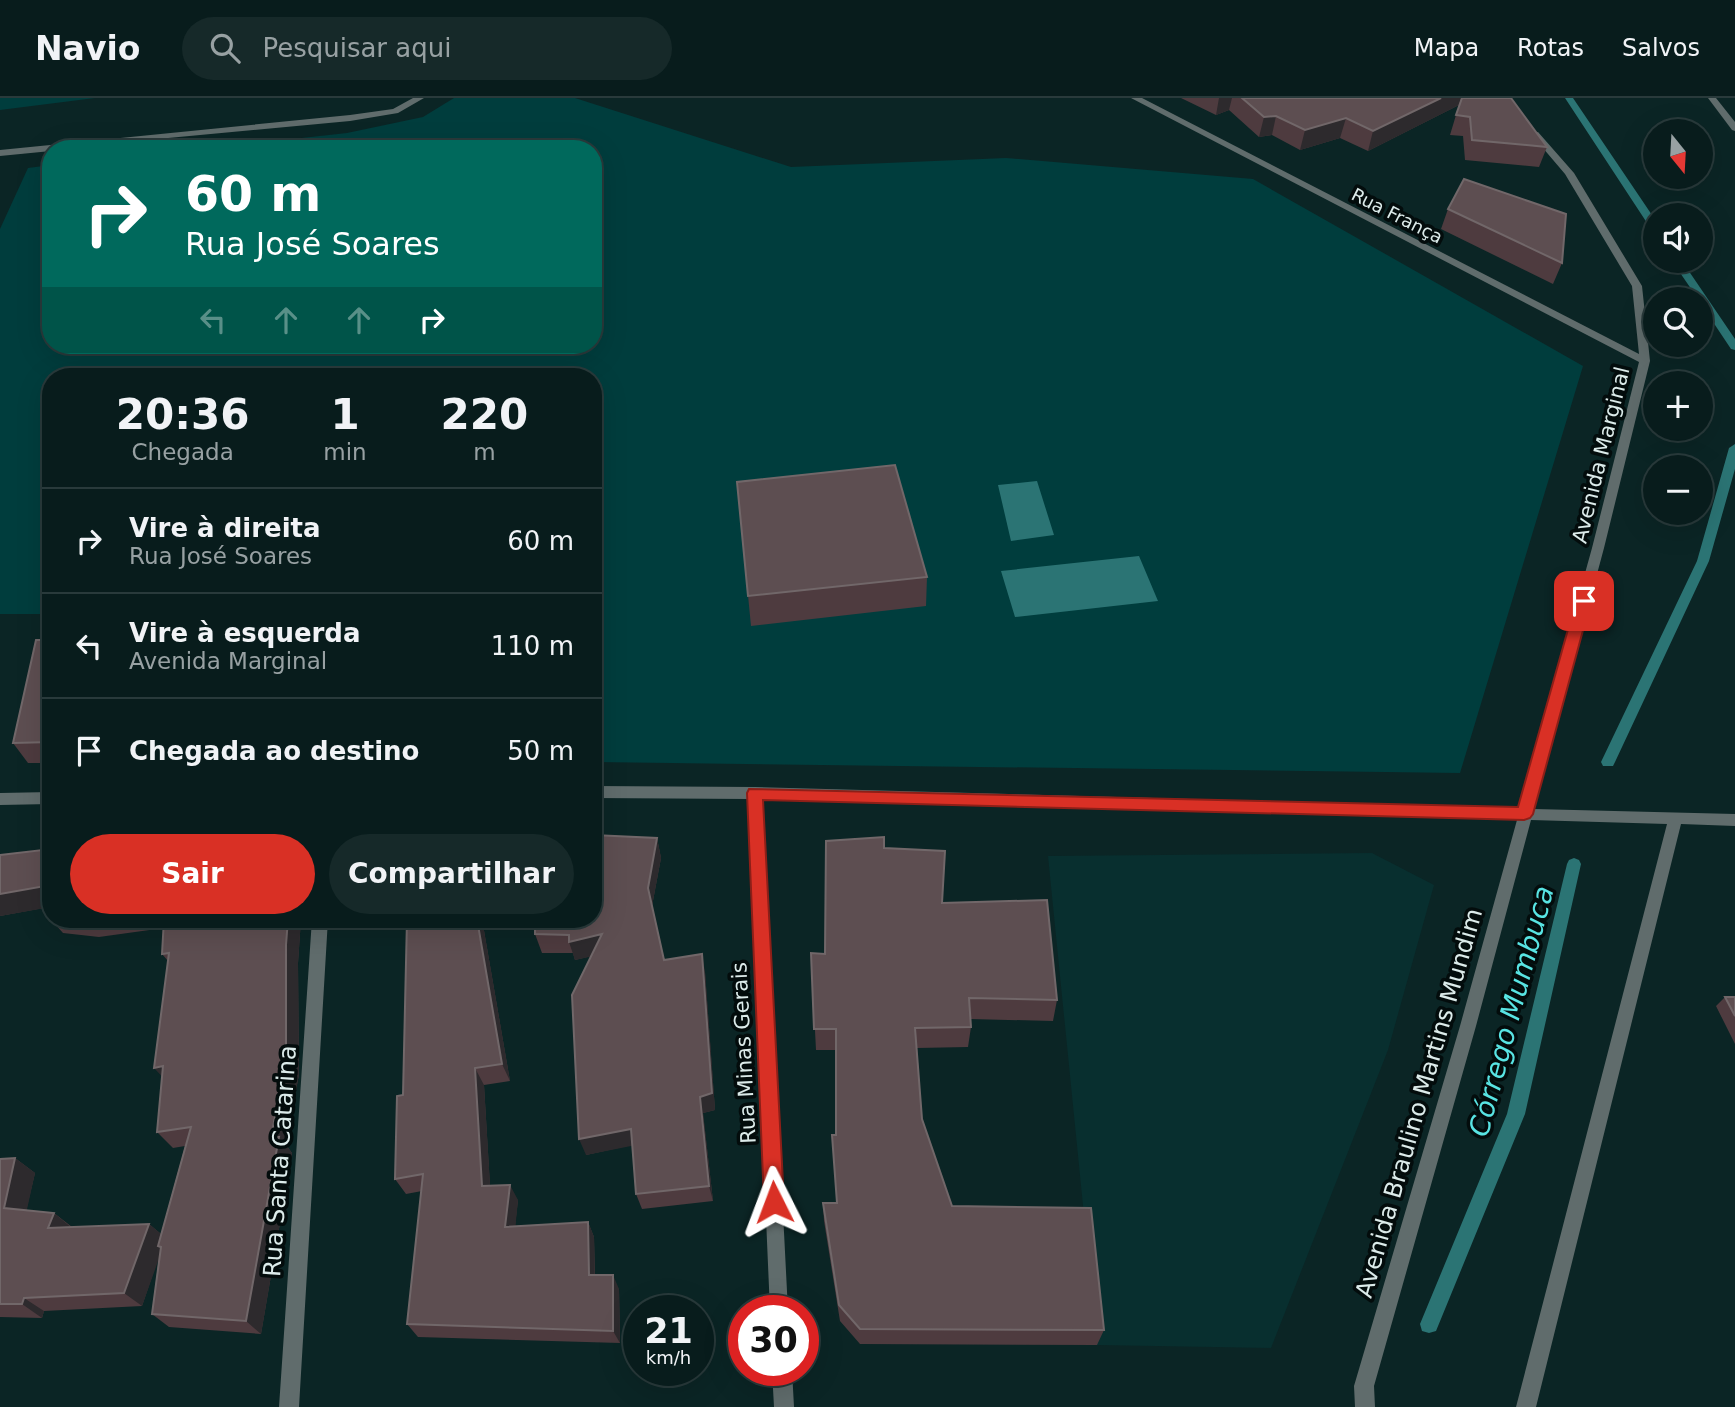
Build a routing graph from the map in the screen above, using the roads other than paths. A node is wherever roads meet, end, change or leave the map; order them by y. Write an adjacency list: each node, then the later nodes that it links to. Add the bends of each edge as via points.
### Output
1 (420, 98): 6 (street, via 395,111 350,118)
2 (1135, 98): 9 (street, Rua França)
3 (1712, 98): 5 (street)
4 (1528, 126): 9 (street, Avenida Marginal, via 1569,173 1637,286)
5 (1735, 128)
6 (130, 140)
7 (42, 149): 8 (street)
8 (0, 153)
9 (1645, 361): 14 (street, Avenida Marginal)
10 (602, 792): 11 (street)
11 (755, 793): 14 (street); 18 (street, Rua Minas Gerais)
12 (42, 798): 13 (street)
13 (0, 799)
14 (1524, 814): 15 (street); 22 (street, Avenida Braulino Martins Mundim, via 1364,1386)
15 (1676, 817): 16 (street); 23 (street)
16 (1735, 820)
17 (319, 928): 20 (street, Rua Santa Catarina)
18 (778, 1295)
19 (783, 1386): 21 (street)
20 (289, 1407)
21 (784, 1407)
22 (1365, 1407)
23 (1525, 1407)

